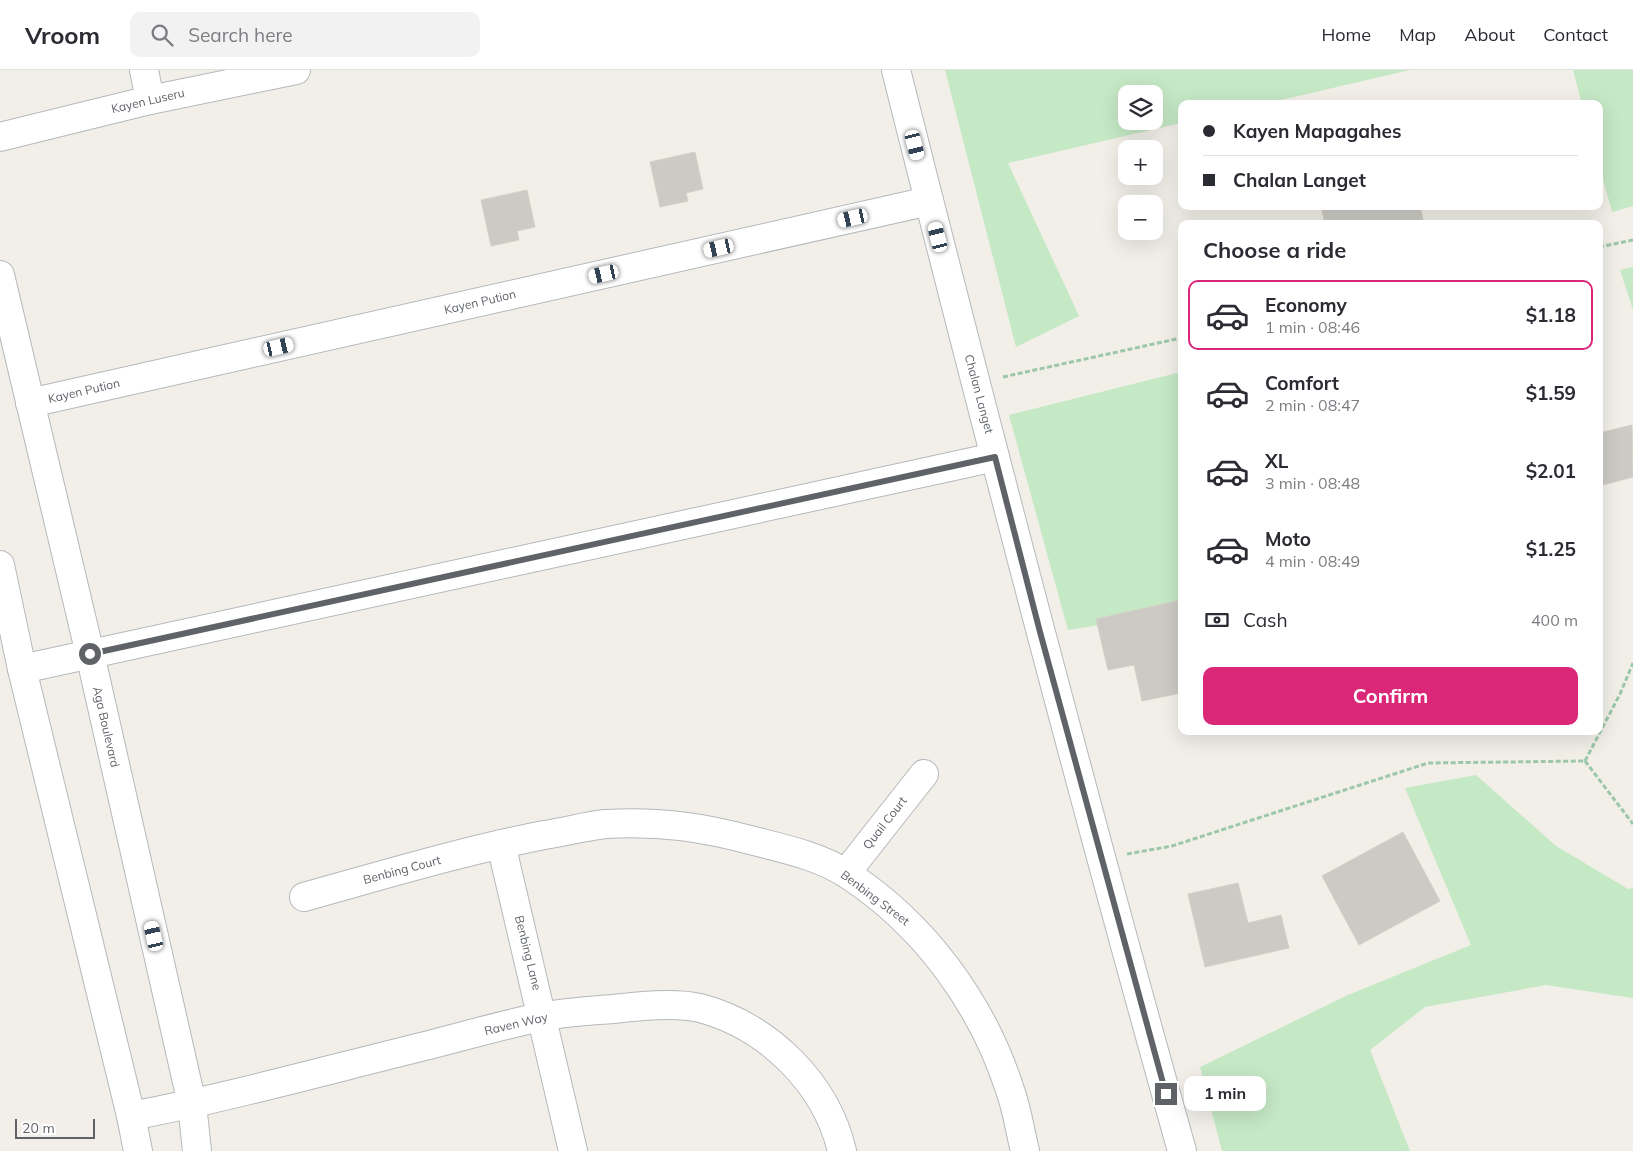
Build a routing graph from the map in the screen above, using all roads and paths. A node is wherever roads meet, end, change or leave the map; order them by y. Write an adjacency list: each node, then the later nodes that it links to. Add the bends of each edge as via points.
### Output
1 (144, 70): 4 (street)
2 (296, 70): 4 (street, Kayen Luseru)
3 (896, 70): 6 (street, Chalan Langet)
4 (150, 100): 5 (street, Kayen Luseru)
5 (0, 137)
6 (929, 201): 11 (street, Chalan Langet); 12 (street, Kayen Pution)
7 (1633, 240): 8 (path)
8 (1603, 246)
9 (0, 275): 12 (street, Aga Boulevard)
10 (1178, 339): 11 (path)
11 (975, 383): 13 (street, Chalan Langet)
12 (30, 403): 15 (street, Aga Boulevard)
13 (995, 457): 15 (street); 24 (street, Chalan Langet)
14 (0, 565): 16 (street)
15 (90, 654): 16 (street); 28 (street, Aga Boulevard)
16 (13, 657): 29 (street)
17 (1633, 663): 18 (path)
18 (1603, 727)
19 (1599, 735): 20 (path)
20 (1585, 761): 22 (path); 24 (path, via 1428,763 1172,846)
21 (924, 774): 25 (street, Quail Court)
22 (1633, 824)
23 (501, 844): 25 (street, Benbing Street, via 604,824 658,823 708,829 805,855); 26 (street, Benbing Court); 27 (street, Benbing Lane)
24 (1102, 859): 35 (street, Chalan Langet)
25 (846, 873): 34 (street, Benbing Street, via 911,926 979,1015 1010,1090)
26 (304, 897)
27 (543, 1017): 28 (street, Raven Way); 32 (street, Benbing Lane); 33 (street, Raven Way, via 647,1004 699,1008 740,1024 777,1047 799,1069 820,1101)
28 (192, 1104): 29 (street, Raven Way); 31 (street, Aga Boulevard)
29 (131, 1116): 30 (street)
30 (138, 1151)
31 (198, 1151)
32 (573, 1151)
33 (842, 1151)
34 (1025, 1151)
35 (1182, 1151)

